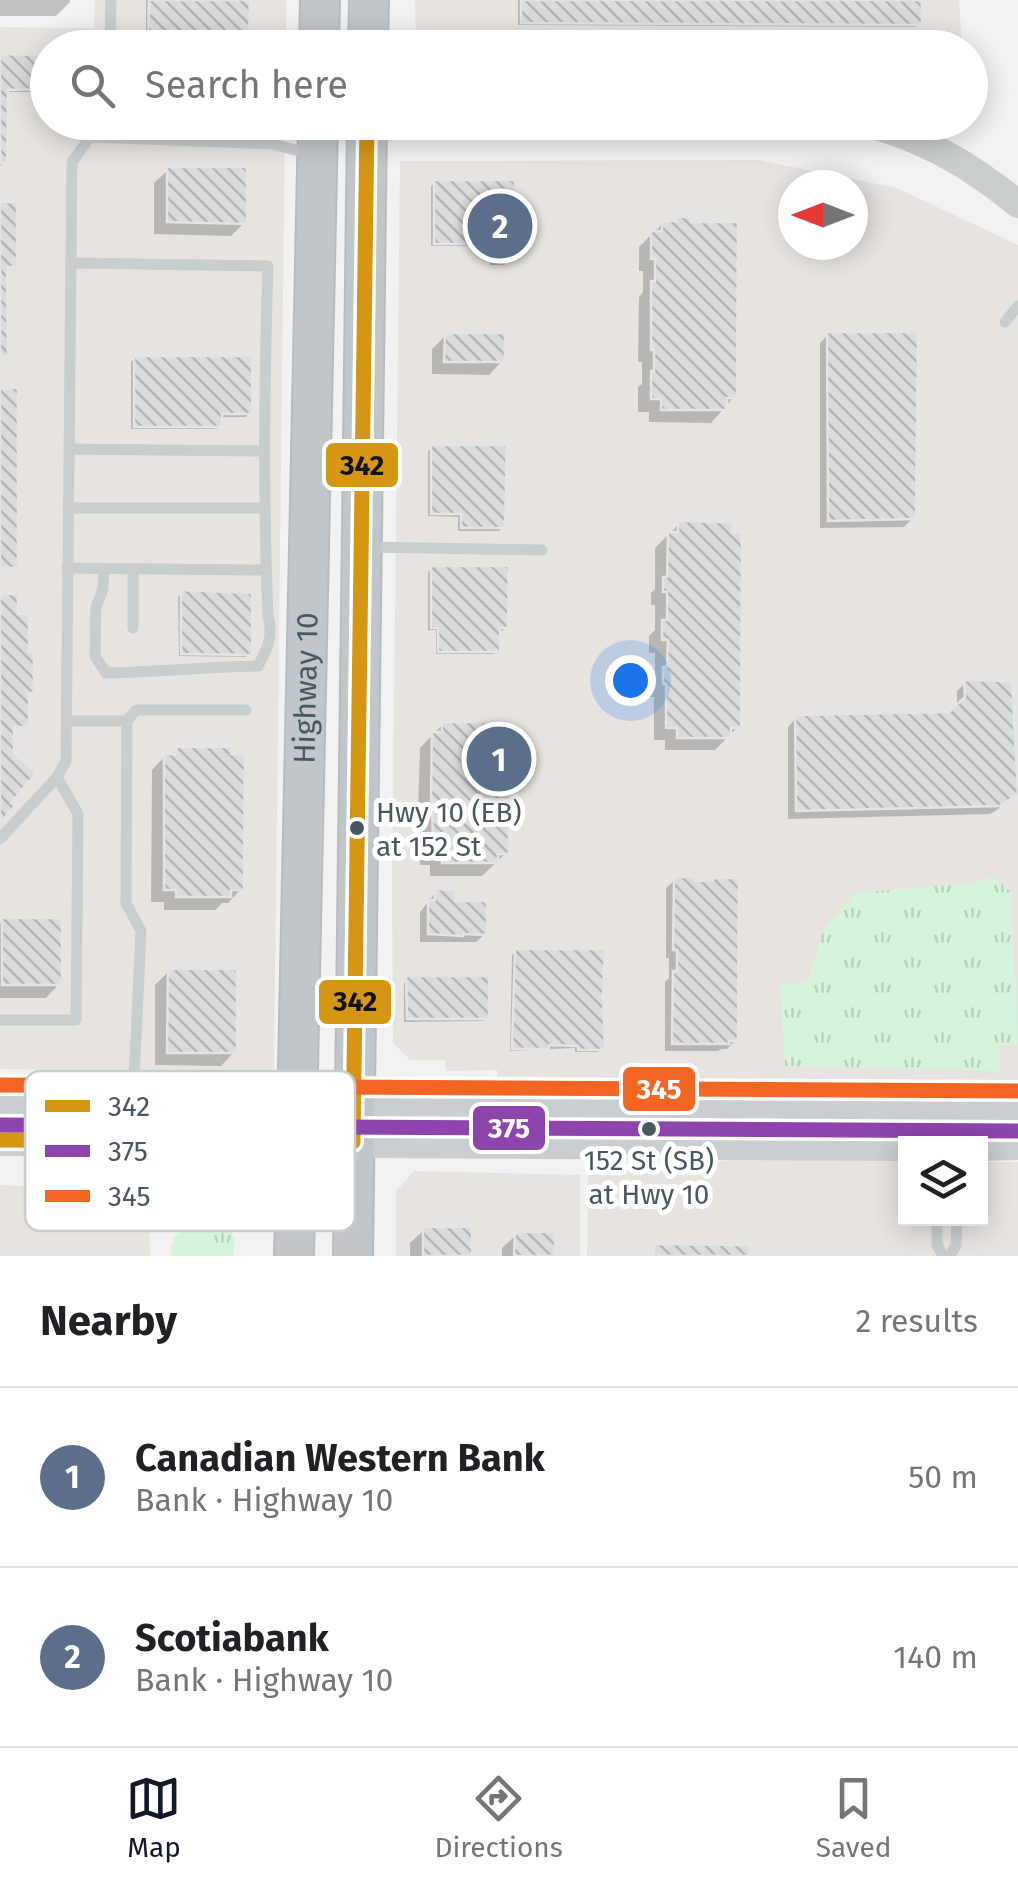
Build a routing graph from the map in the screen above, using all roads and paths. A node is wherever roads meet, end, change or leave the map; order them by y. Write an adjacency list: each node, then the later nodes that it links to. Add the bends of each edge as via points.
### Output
1 (112, 0): 4 (lane)
2 (320, 0): 5 (highway)
3 (369, 0): 6 (highway)
4 (111, 30)
5 (319, 30)
6 (368, 30)
7 (89, 140): 16 (lane, via 72,162)
8 (169, 140): 9 (lane)
9 (309, 140)
10 (318, 140): 37 (highway, Highway 10)
11 (345, 140): 14 (highway)
12 (367, 140): 14 (highway, Highway 10)
13 (918, 140): 15 (street)
14 (366, 183): 23 (highway, Highway 10)
15 (1018, 204)
16 (70, 263): 19 (lane); 20 (lane, via 268,266)
17 (1018, 306): 18 (lane)
18 (1005, 322)
19 (69, 449): 20 (lane); 21 (lane)
20 (264, 451): 22 (lane)
21 (68, 508): 22 (lane); 25 (lane)
22 (264, 508): 28 (lane)
23 (363, 547): 24 (lane); 38 (highway, Highway 10)
24 (542, 550)
25 (67, 568): 26 (lane); 32 (lane)
26 (104, 568): 27 (lane); 28 (lane, via 96,656 106,672 258,666 269,647)
27 (134, 568): 28 (lane); 29 (lane)
28 (266, 570)
29 (134, 628)
30 (246, 710): 31 (lane, via 136,710)
31 (127, 720): 32 (lane); 36 (lane, via 126,903 141,930)
32 (67, 721): 33 (lane, via 66,760)
33 (56, 777): 34 (lane); 35 (lane, via 78,814 76,1020)
34 (0, 839)
35 (0, 1020)
36 (135, 1071)
37 (298, 1071)
38 (355, 1071)
39 (0, 1105): 40 (main road)
40 (25, 1105)
41 (1018, 1111): 42 (main road)
42 (355, 1124)
43 (355, 1124): 47 (main road)
44 (25, 1139): 45 (main road)
45 (0, 1140)
46 (1018, 1144): 48 (main road)
47 (898, 1145)
48 (988, 1145)
49 (937, 1226): 55 (lane, via 937,1245)
50 (956, 1226): 55 (lane, via 956,1245)
51 (295, 1231): 53 (highway, Highway 10)
52 (353, 1231): 54 (highway, Highway 10)
53 (294, 1256)
54 (353, 1256)
55 (947, 1256)

